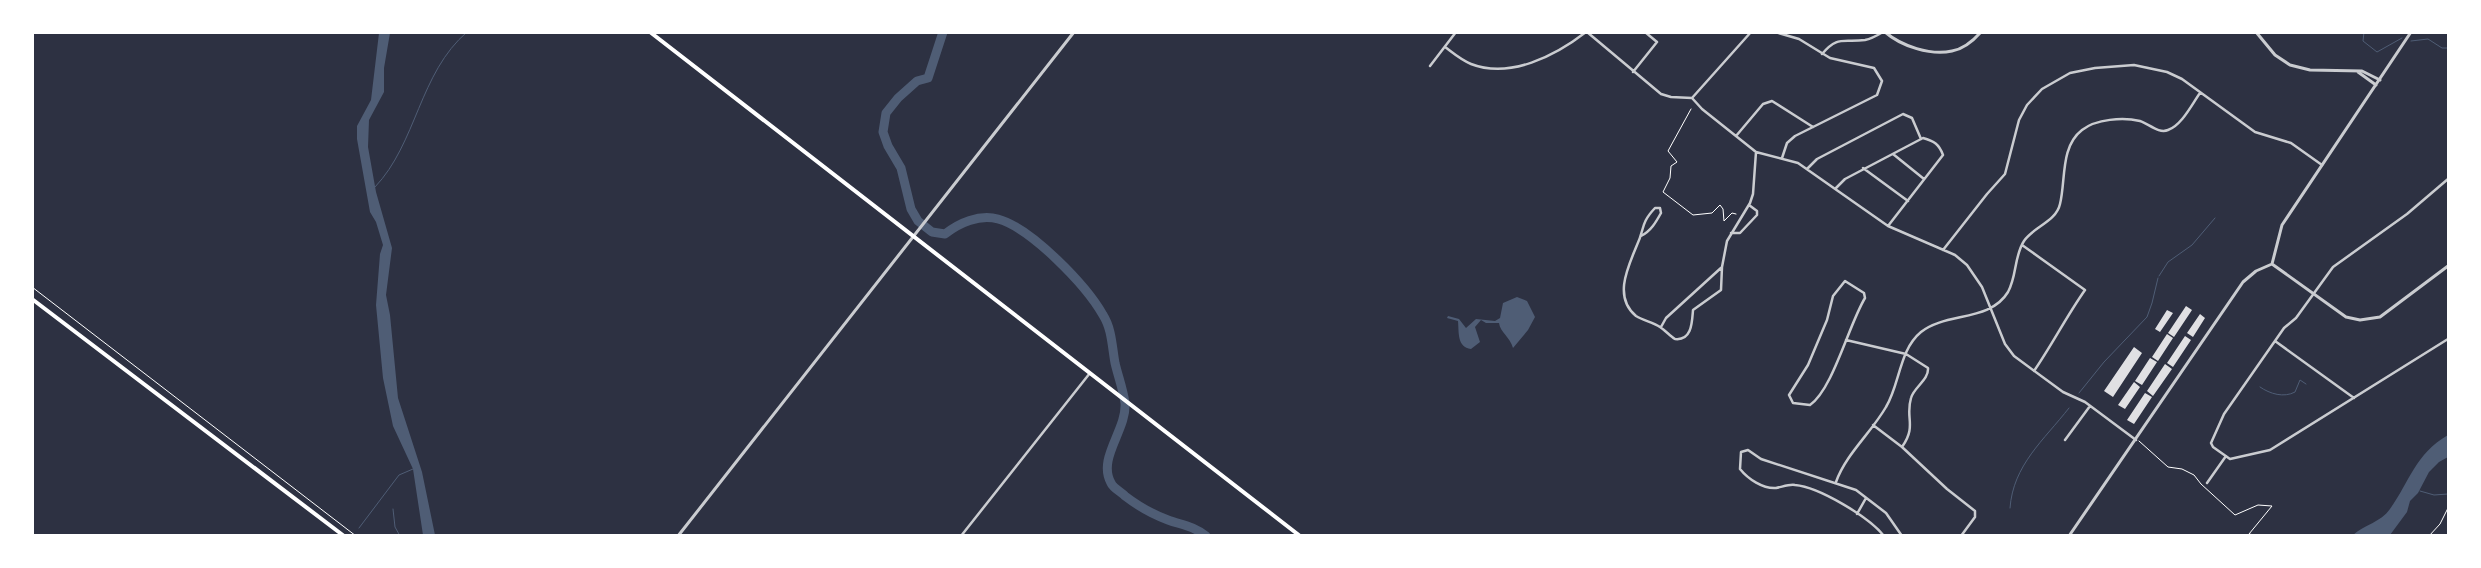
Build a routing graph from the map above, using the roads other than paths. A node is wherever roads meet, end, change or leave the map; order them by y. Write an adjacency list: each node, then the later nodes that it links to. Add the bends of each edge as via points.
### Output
1 (650, 32): 37 (main road)
2 (1074, 32): 37 (street)
3 (1456, 32): 12 (street)
4 (1586, 32): 12 (street, via 1546,57 1501,68 1472,64); 15 (street)
5 (1646, 32): 15 (street, via 1657,42)
6 (1751, 32): 20 (street)
7 (1775, 32): 13 (street, via 1798,40)
8 (1884, 32): 9 (street, via 1895,41 1936,52 1962,48); 13 (street, via 1866,40 1838,40)
9 (1981, 32)
10 (2256, 32): 16 (street, via 2275,55 2290,65 2310,70)
11 (2411, 32): 17 (street)
12 (1445, 46): 14 (street)
13 (1822, 54): 21 (street, via 1874,68 1882,81 1877,94)
14 (1430, 66)
15 (1632, 72): 20 (street, via 1666,96)
16 (2358, 72): 17 (street, via 2362,70); 18 (street)
17 (2380, 80): 18 (street)
18 (2376, 85): 27 (street)
19 (2200, 93): 27 (street, via 2255,132 2291,143); 39 (street, via 2177,124 2168,130 2161,131 2129,119 2111,120 2082,129 2068,151 2060,206); 40 (street, via 2182,79 2150,67 2134,65 2094,68 2054,80 2027,105 2005,174)
20 (1692, 98): 22 (street, via 1702,110)
21 (1813, 127): 22 (street, via 1772,101 1763,104); 26 (street, via 1787,142)
22 (1736, 136): 24 (street)
23 (1921, 139): 25 (street); 29 (street, via 1912,118 1903,114 1817,159); 30 (street, via 1940,146 1943,155)
24 (1756, 152): 26 (street); 34 (street, via 1753,194)
25 (1893, 154): 28 (street); 30 (street)
26 (1782, 158): 29 (street, via 1798,162)
27 (2322, 165): 41 (street, via 2282,225)
28 (1863, 168): 32 (street); 33 (street)
29 (1807, 169): 32 (street)
30 (1924, 179): 33 (street)
31 (2448, 179): 44 (street, via 2407,214 2333,267)
32 (1836, 188): 35 (street)
33 (1908, 201): 35 (street)
34 (1749, 205): 36 (street); 36 (street, via 1756,211 1756,218 1740,233)
35 (1888, 226): 40 (street)
36 (1730, 233): 43 (street)
37 (915, 236): 53 (main road); 66 (street)
38 (1642, 236): 38 (street, via 1643,223 1655,208 1660,208 1661,213); 47 (street, via 1624,282 1625,300 1630,311)
39 (2022, 245): 46 (street, via 2009,291); 52 (street, via 2085,290)
40 (1943, 250): 46 (street, via 1956,255 1974,274)
41 (2272, 264): 44 (street); 58 (street, via 2243,282)
42 (2448, 266): 44 (street, via 2380,318 2360,320 2346,317)
43 (1722, 267): 47 (street, via 1666,318); 47 (street, via 1721,290 1693,310 1690,331 1684,338 1676,339)
44 (2313, 295): 50 (street)
45 (32, 298): 65 (main road)
46 (1989, 309): 51 (street, via 1924,330); 52 (street, via 2009,350)
47 (1661, 327)
48 (2448, 339): 54 (street)
49 (1846, 340): 49 (street, via 1834,370 1812,404 1790,401 1789,395 1806,369 1827,320 1833,296 1845,280 1864,293 1865,298); 51 (street)
50 (2275, 341): 54 (street); 60 (street, via 2224,414 2211,442)
51 (1906, 354): 56 (street, via 1887,407); 59 (street, via 1926,365 1928,374 1910,399 1910,434)
52 (2034, 371): 55 (street)
53 (1090, 373): 67 (street); 68 (main road)
54 (2354, 398): 60 (street, via 2270,450 2230,460)
55 (2090, 406): 57 (street); 58 (street)
56 (1873, 425): 59 (street); 61 (street, via 1840,470)
57 (2065, 440)
58 (2136, 440): 72 (street)
59 (1902, 447): 71 (street, via 1975,511 1975,518)
60 (2226, 456): 62 (street)
61 (1836, 482): 63 (street); 64 (street, via 1761,459 1748,450 1739,456 1740,469 1763,486 1795,485 1828,495)
62 (2207, 483)
63 (1866, 498): 64 (street); 70 (street, via 1886,513)
64 (1857, 514): 69 (street, via 1874,524)
65 (344, 536)
66 (678, 536)
67 (961, 536)
68 (1300, 536)
69 (1884, 536)
70 (1902, 536)
71 (1961, 536)
72 (2069, 536)

